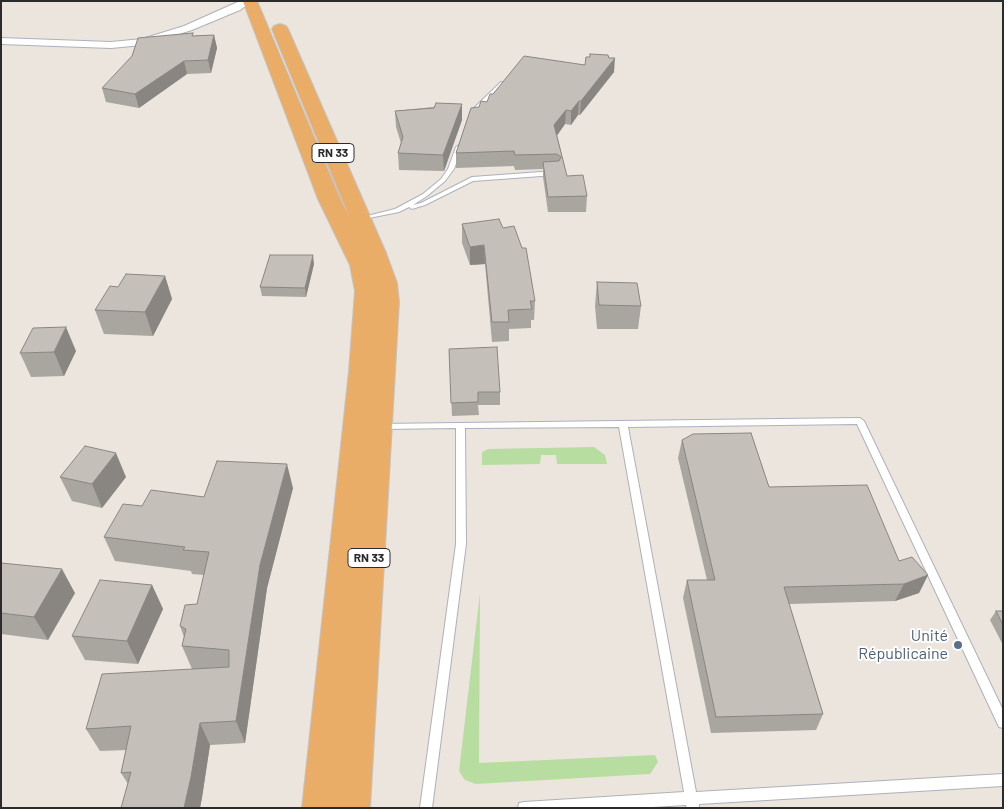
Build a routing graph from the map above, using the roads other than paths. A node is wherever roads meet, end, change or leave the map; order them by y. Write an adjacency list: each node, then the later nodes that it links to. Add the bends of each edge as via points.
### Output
1 (251, 5): 2 (street, via 143,42); 8 (highway, RN 33); 15 (highway, RN 33, via 329,199 362,265 366,291 362,371)
2 (1, 41)
3 (507, 79): 4 (lane)
4 (472, 115)
5 (460, 144): 7 (lane, via 443,180)
6 (556, 173): 7 (lane, via 472,179 423,204)
7 (397, 211): 8 (lane)
8 (361, 219): 11 (highway, RN 33, via 385,283 387,302)
9 (623, 423): 10 (lane); 12 (lane, via 860,421); 14 (lane)
10 (460, 425): 11 (lane); 17 (lane, via 461,544)
11 (378, 426): 16 (highway, RN 33)
12 (1003, 723)
13 (1003, 780): 14 (lane)
14 (692, 803): 18 (lane)
15 (322, 808)
16 (350, 808)
17 (426, 808)
18 (524, 808)

